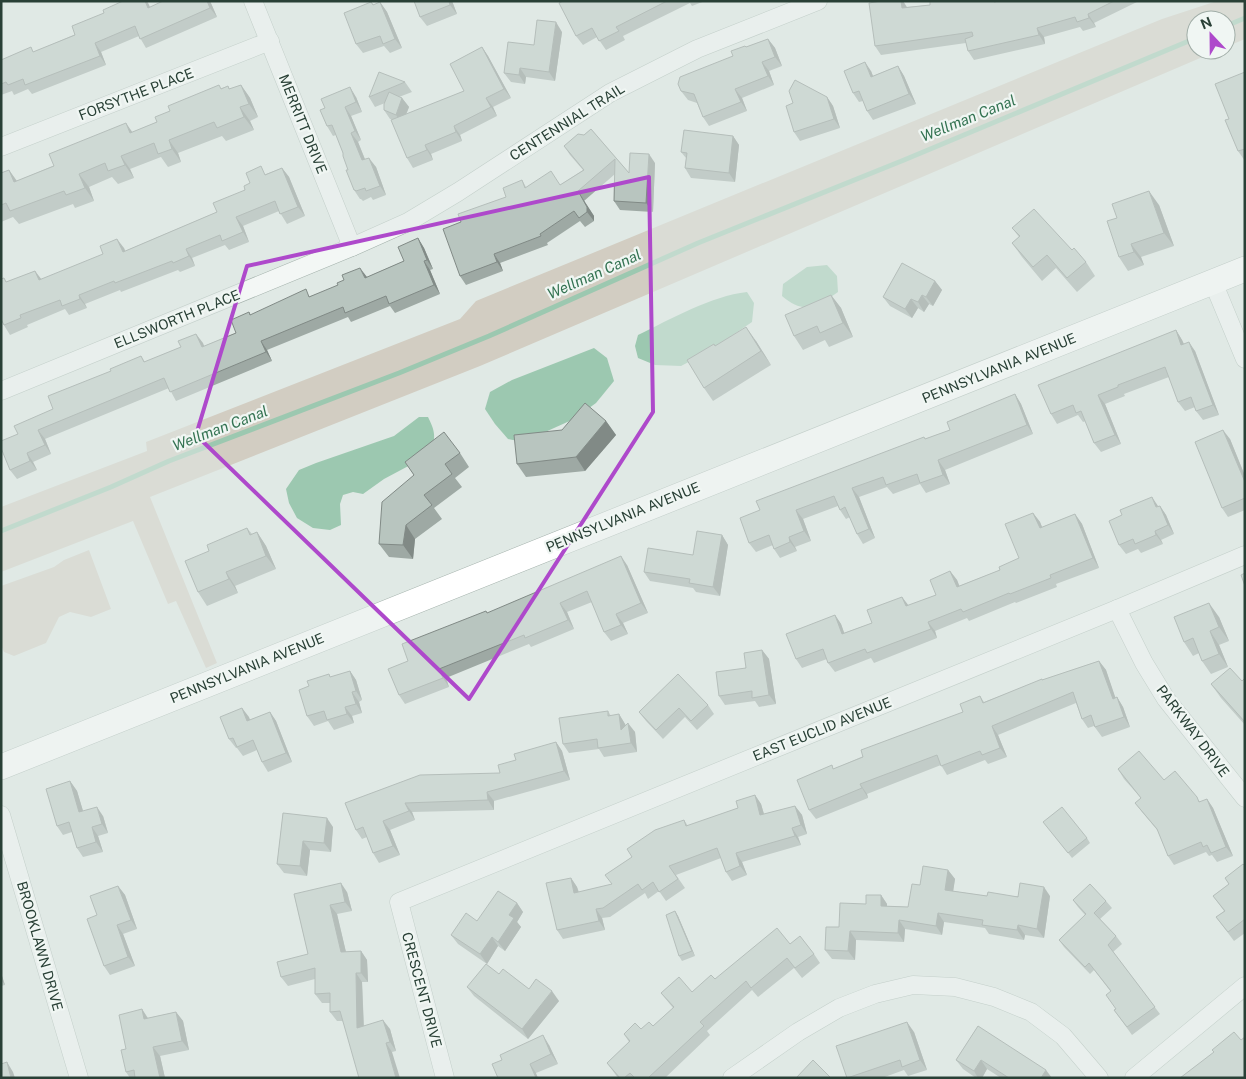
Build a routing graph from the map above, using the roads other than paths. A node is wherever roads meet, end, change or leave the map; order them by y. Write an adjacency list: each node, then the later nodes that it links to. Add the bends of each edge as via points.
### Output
1 (253, 1): 3 (street, MERRITT DRIVE)
2 (818, 1): 5 (street, CENTENNIAL TRAIL, via 697,49 610,93 450,197 408,222)
3 (270, 41): 4 (street, FORSYTHE PLACE); 5 (street, MERRITT DRIVE)
4 (1, 147)
5 (352, 247): 9 (street, ELLSWORTH PLACE)
6 (1245, 269): 7 (street, PENNSYLVANIA AVENUE)
7 (1213, 282): 8 (street); 12 (street, PENNSYLVANIA AVENUE)
8 (1245, 359)
9 (1, 391)
10 (1245, 555): 11 (street, EAST EUCLID AVENUE)
11 (1117, 609): 13 (street, PARKWAY DRIVE, via 1144,664 1166,699); 15 (street, EAST EUCLID AVENUE)
12 (1, 767)
13 (1245, 798)
14 (1, 815): 17 (street, BROOKLAWN DRIVE)
15 (399, 902): 18 (street, CRESCENT DRIVE)
16 (1245, 986): 21 (street)
17 (79, 1078)
18 (445, 1078)
19 (732, 1078): 20 (street, via 839,1008 874,994 913,986 955,987 994,997 1031,1012 1063,1036)
20 (1099, 1078)
21 (1134, 1078)

